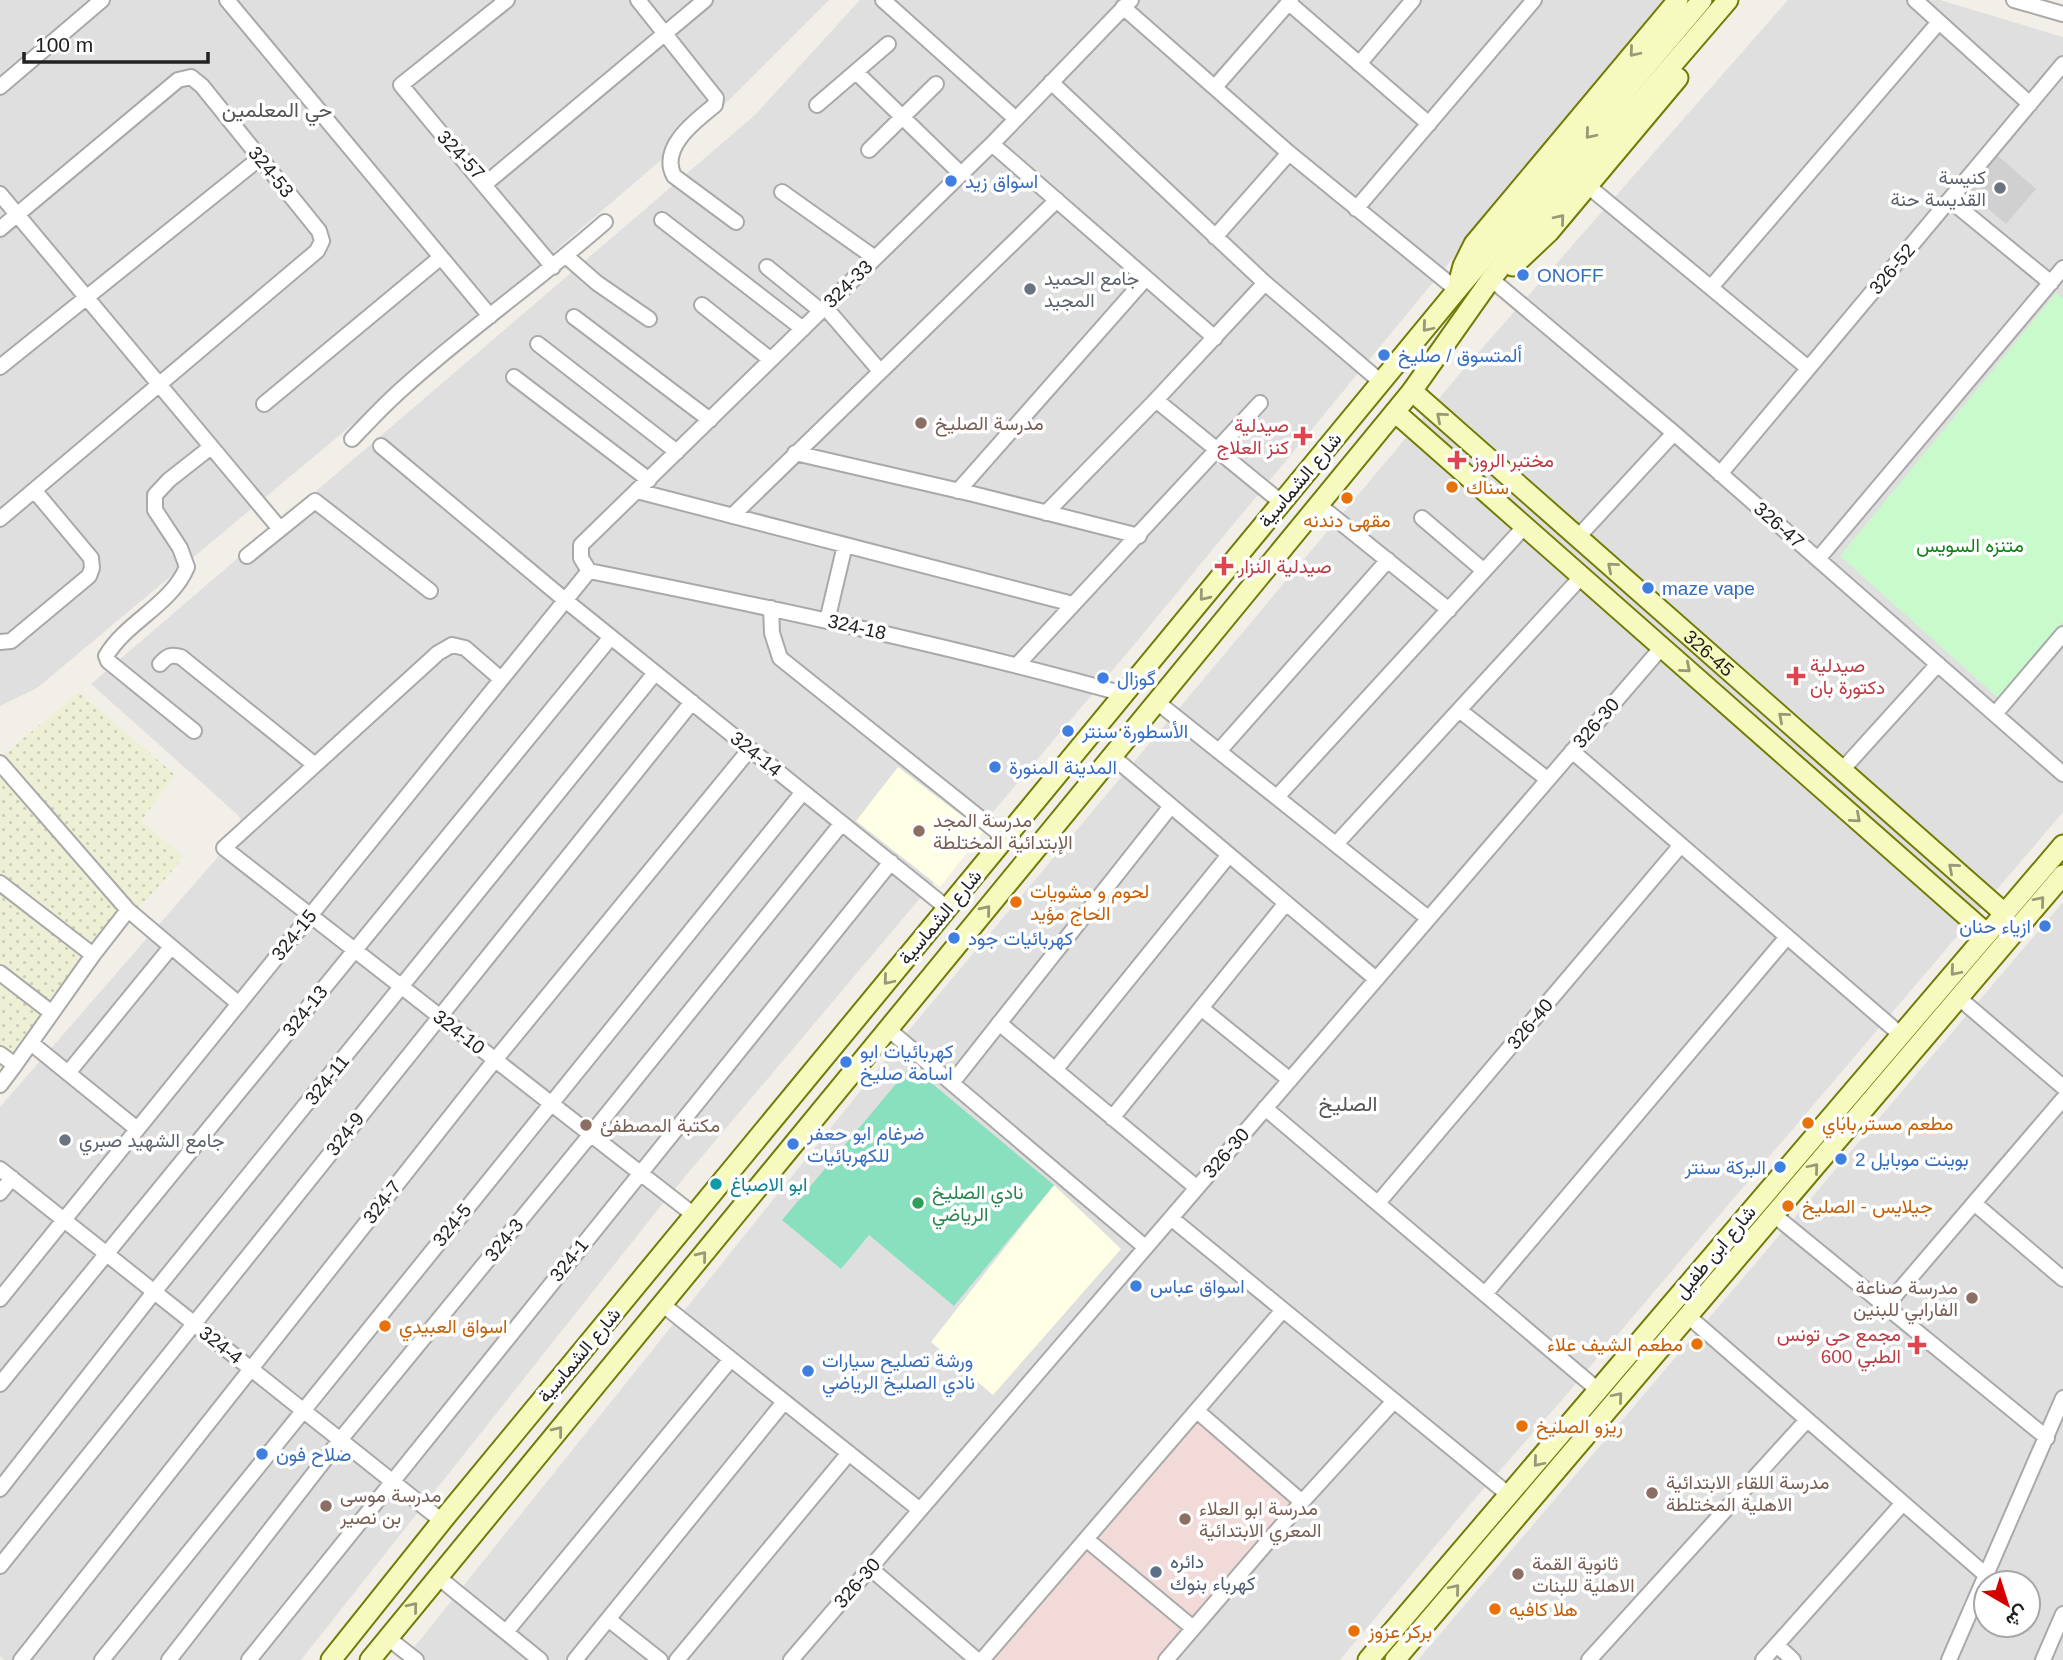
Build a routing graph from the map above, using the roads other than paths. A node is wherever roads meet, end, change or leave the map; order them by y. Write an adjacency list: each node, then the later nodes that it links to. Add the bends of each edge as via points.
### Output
1 (102, 0): 26 (street)
2 (227, 0): 53 (street)
3 (506, 0): 39 (street, 324-57, via 401,86)
4 (638, 0): 19 (street)
5 (705, 0): 19 (street, 324-57)
6 (883, 0): 32 (street)
7 (1413, 0): 21 (street)
8 (1534, 0): 33 (street)
9 (1678, 0): 63 (street, one-way to 63, via 1474,244)
10 (1702, 0): 28 (street)
11 (1728, 0): 28 (street)
12 (1743, 0): 40 (street)
13 (1915, 0): 18 (street)
14 (2014, 0): 17 (street)
15 (1290, 2): 21 (street); 27 (street)
16 (1127, 4): 24 (street, 324-33); 27 (street)
17 (2063, 14)
18 (1940, 22): 29 (street); 62 (street)
19 (665, 33): 39 (street, 324-57); 49 (street, via 716,98 715,106 681,134 670,169)
20 (888, 44): 23 (street)
21 (1359, 64): 33 (street)
22 (2063, 64): 29 (street, 326-52)
23 (856, 72): 30 (street); 31 (street)
24 (1051, 82): 32 (street, 324-33); 51 (street)
25 (936, 84): 31 (street)
26 (0, 87)
27 (1215, 88): 36 (street)
28 (1641, 88): 59 (street, شارع الشماسية); 63 (street, شارع الشماسية, one-way to 63)
29 (2030, 104): 44 (street, 326-52)
30 (817, 105)
31 (903, 118): 35 (street); 38 (street)
32 (1016, 119): 34 (street, 324-33)
33 (1429, 124): 45 (street)
34 (992, 144): 38 (street, 324-33); 43 (street)
35 (869, 150)
36 (1289, 153): 45 (street); 51 (street)
37 (260, 158): 46 (street, 324-53, via 191,77 178,80); 64 (street); 79 (street, 324-53, via 319,231 322,241 317,251)
38 (961, 174): 54 (street, 324-33)
39 (484, 185): 55 (street)
40 (1588, 186): 59 (street, one-way to 40, via 1536,246); 62 (street)
41 (782, 192): 54 (street)
42 (0, 194): 46 (street)
43 (1057, 200): 58 (street); 76 (street)
44 (1950, 200): 61 (street); 75 (street, 326-52)
45 (1356, 209): 63 (street)
46 (17, 214): 50 (street); 64 (street)
47 (662, 220): 70 (street)
48 (605, 222): 52 (street)
49 (736, 222)
50 (0, 229)
51 (1215, 237): 60 (street)
52 (566, 256): 55 (street); 69 (street)
53 (441, 257): 67 (street); 83 (street)
54 (875, 258): 66 (street, 324-33)
55 (553, 267): 67 (street)
56 (767, 267): 66 (street)
57 (2063, 268): 61 (street)
58 (1146, 278): 71 (street); 97 (street)
59 (1491, 279): 80 (street, شارع الشماسية); 86 (street, 326-47)
60 (1265, 283): 71 (street); 78 (street)
61 (2051, 283): 110 (street)
62 (1712, 286): 75 (street)
63 (1457, 290): 78 (street, شارع الشماسية, one-way to 78)
64 (87, 298): 74 (street); 79 (street)
65 (702, 305): 73 (street)
66 (823, 309): 70 (street, 324-33); 76 (street)
67 (490, 316): 87 (street, via 401,390)
68 (574, 317): 85 (street)
69 (649, 319)
70 (803, 329): 73 (street, 324-33)
71 (1215, 338): 81 (street)
72 (538, 344): 91 (street)
73 (771, 360): 85 (street, 324-33)
74 (0, 367)
75 (1808, 368): 93 (street, 326-52)
76 (880, 371): 92 (street)
77 (514, 377): 94 (street)
78 (1381, 382): 98 (street, شارع الشماسية)
79 (160, 386): 89 (street); 95 (street)
80 (1412, 391): 84 (street, شارع الشماسية); 107 (street, 326-45, one-way to 80)
81 (1156, 400): 90 (street); 100 (street)
82 (1260, 403): 90 (street)
83 (264, 404)
84 (1395, 412): 99 (street, شارع الشماسية); 104 (street, 326-45)
85 (710, 420): 91 (street, 324-33)
86 (1674, 433): 93 (street, 326-47); 107 (street)
87 (352, 439)
88 (381, 446): 116 (street, 324-14)
89 (211, 447): 105 (street); 135 (street, via 155,495 155,510 187,567 180,583 106,656)
90 (1216, 450): 98 (street); 106 (street)
91 (677, 452): 94 (street, 324-33)
92 (795, 453): 97 (street); 101 (street)
93 (1720, 474): 110 (street, 326-47)
94 (649, 480): 96 (street, 324-33)
95 (34, 489): 103 (street); 123 (street, via 91,558 92,568 89,576 11,641)
96 (637, 491): 101 (street); 113 (street, 324-33, via 581,545 581,558)
97 (957, 491): 100 (street)
98 (1282, 503): 130 (street, شارع الشماسية, one-way to 130)
99 (1319, 505): 111 (street); 132 (street, شارع الشماسية)
100 (1046, 513): 106 (street)
101 (732, 516): 108 (street)
102 (1422, 518): 112 (street)
103 (0, 519)
104 (1525, 526): 112 (street); 114 (street, 326-45)
105 (280, 529): 109 (street); 115 (street, via 315,501)
106 (1139, 536): 117 (street)
107 (1578, 537): 142 (street, 326-45, one-way to 107)
108 (845, 545): 117 (street); 120 (street)
109 (247, 556)
110 (1818, 559): 127 (street, 326-47)
111 (1388, 560): 119 (street); 137 (street)
112 (1483, 570): 119 (street)
113 (589, 571): 116 (street, 324-15); 118 (street, 324-18)
114 (1582, 576): 124 (street, 326-45); 133 (street)
115 (430, 591)
116 (565, 600): 122 (street, 324-14); 129 (street, 324-15)
117 (1073, 604): 126 (street)
118 (771, 607): 120 (street, 324-18); 151 (street, via 772,633 780,658)
119 (1449, 610): 147 (street)
120 (827, 621): 126 (street, 324-18)
121 (2063, 634): 134 (street)
122 (611, 637): 128 (street, 324-14); 170 (street, 324-13)
123 (0, 642)
124 (1662, 647): 138 (street, 326-30); 166 (street, 326-45, one-way to 166)
125 (160, 664): 140 (street, via 173,654 181,657)
126 (1018, 664): 130 (street, 324-18)
127 (1938, 664): 134 (street, 326-47); 142 (street)
128 (655, 673): 131 (street, 324-14); 174 (street, 324-11)
129 (501, 679): 140 (street, via 465,648 452,645); 164 (street, 324-15)
130 (1124, 694): 145 (street, شارع الشماسية)
131 (692, 702): 136 (street, 324-14); 179 (street, 324-9)
132 (1157, 702): 137 (street); 139 (street, شارع الشماسية)
133 (1459, 710): 144 (street); 152 (street)
134 (1995, 714): 143 (street, 326-47)
135 (194, 731)
136 (750, 749): 146 (street, 324-14); 185 (street, 324-7)
137 (1219, 751): 147 (street)
138 (1572, 751): 144 (street, 326-30); 153 (street)
139 (1112, 756): 148 (street, شارع الشماسية); 149 (street)
140 (316, 765): 164 (street, 324-10, via 224,848)
141 (1, 766): 162 (street)
142 (1842, 770): 159 (street, 326-45, one-way to 142)
143 (2063, 774)
144 (1547, 779): 165 (street, 326-30)
145 (1052, 781): 148 (street); 151 (street, شارع الشماسية)
146 (803, 792): 150 (street, 324-14); 194 (street, 324-5)
147 (1277, 797): 152 (street)
148 (1075, 801): 181 (street, شارع الشماسية, one-way to 148)
149 (1171, 806): 155 (street); 180 (street)
150 (842, 823): 156 (street, 324-14); 198 (street, 324-3)
151 (1005, 838): 161 (street, شارع الشماسية)
152 (1336, 844): 165 (street)
153 (1681, 845): 168 (street); 204 (street, 326-40)
154 (2063, 845): 163 (street, شارع ابن طفيل)
155 (1229, 855): 160 (street); 187 (street)
156 (891, 862): 161 (street, 324-14); 199 (street, 324-1)
157 (2063, 875): 175 (street, شارع ابن طفيل, one-way to 157)
158 (0, 883): 171 (street)
159 (1987, 898): 163 (street, 326-45); 166 (street, via 1982,911)
160 (1286, 903): 173 (street); 177 (street)
161 (947, 908): 206 (street, شارع الشماسية, one-way to 206)
162 (128, 910): 169 (street); 171 (street)
163 (2004, 913): 167 (street, شارع ابن طفيل)
164 (310, 915): 170 (street, 324-10); 176 (street, 324-15)
165 (1428, 918): 173 (street, 326-30)
166 (1969, 918): 167 (street, 326-45)
167 (1987, 934): 182 (street, شارع ابن طفيل, one-way to 182)
168 (1787, 937): 182 (street); 213 (street)
169 (171, 947): 176 (street); 188 (street)
170 (355, 950): 174 (street, 324-10); 210 (street, 324-13)
171 (93, 955): 178 (street)
172 (0, 973): 178 (street)
173 (1376, 979): 189 (street, 326-30)
174 (402, 987): 179 (street, 324-10); 212 (street, 324-11)
175 (1959, 998): 192 (street); 205 (street, شارع ابن طفيل, one-way to 175)
176 (239, 1004): 197 (street, 324-15)
177 (1201, 1008): 189 (street); 196 (street)
178 (52, 1013): 183 (street)
179 (439, 1016): 185 (street, 324-10); 219 (street, 324-9)
180 (999, 1024): 187 (street); 190 (street)
181 (888, 1029): 190 (street); 215 (street, شارع الشماسية, one-way to 181)
182 (1901, 1034): 220 (street, شارع ابن طفيل)
183 (31, 1043): 186 (street); 188 (street)
184 (0, 1054): 186 (street)
185 (495, 1059): 194 (street, 324-10); 224 (street, 324-7)
186 (15, 1065): 191 (street)
187 (1055, 1070): 196 (street)
188 (68, 1073): 197 (street)
189 (1290, 1080): 195 (street, 326-30)
190 (952, 1083): 209 (street)
191 (0, 1085)
192 (2063, 1087)
193 (2063, 1099): 203 (street)
194 (551, 1103): 198 (street, 324-10); 231 (street, 324-5)
195 (1265, 1108): 201 (street, 326-30); 204 (street)
196 (1112, 1118): 201 (street)
197 (138, 1129): 208 (street, 324-15)
198 (591, 1134): 199 (street, 324-10); 236 (street, 324-3)
199 (640, 1172): 206 (street, 324-10); 238 (street, 324-1)
200 (6, 1174): 202 (street); 208 (street, 324-4)
201 (1196, 1188): 207 (street, 326-30)
202 (0, 1193)
203 (1974, 1202): 211 (street); 216 (street)
204 (1378, 1203): 213 (street)
205 (1774, 1214): 216 (street); 218 (street, شارع ابن طفيل)
206 (694, 1215): 223 (street, شارع الشماسية)
207 (1171, 1218): 209 (street, 326-30); 217 (street)
208 (64, 1220): 210 (street, 324-4); 214 (street, 324-15)
209 (1145, 1247): 243 (street, 326-30)
210 (106, 1254): 212 (street, 324-4); 225 (street, 324-13)
211 (2063, 1279)
212 (155, 1292): 219 (street, 324-4); 239 (street, 324-11)
213 (1485, 1294): 227 (street)
214 (0, 1299)
215 (662, 1304): 221 (street); 226 (street, شارع الشماسية)
216 (1886, 1307): 235 (street)
217 (1283, 1310): 229 (street); 232 (street)
218 (1688, 1316): 222 (street, شارع ابن طفيل); 233 (street)
219 (195, 1324): 224 (street, 324-4); 246 (street, 324-9)
220 (1632, 1350): 222 (street); 227 (street, شارع ابن طفيل)
221 (731, 1359): 230 (street); 255 (street)
222 (1647, 1363): 273 (street, شارع ابن طفيل, one-way to 222)
223 (569, 1366): 226 (street); 244 (street, شارع الشماسية)
224 (250, 1368): 231 (street, 324-4); 258 (street, 324-7)
225 (0, 1384)
226 (595, 1385): 250 (street, شارع الشماسية, one-way to 226)
227 (1598, 1390): 240 (street, شارع ابن طفيل, one-way to 240)
228 (2063, 1398): 234 (street)
229 (1394, 1401): 240 (street); 241 (street)
230 (784, 1402): 237 (street); 253 (street)
231 (303, 1410): 236 (street, 324-4); 259 (street, 324-5)
232 (1197, 1411): 241 (street); 245 (street)
233 (1807, 1420): 242 (street); 274 (street)
234 (2058, 1425): 235 (street)
235 (2046, 1438): 249 (street)
236 (340, 1440): 238 (street, 324-4); 260 (street, 324-3)
237 (849, 1453): 243 (street); 268 (street)
238 (391, 1481): 244 (street, 324-4); 261 (street, 324-1)
239 (0, 1489)
240 (1509, 1495): 272 (street, شارع ابن طفيل)
241 (1302, 1502): 254 (street)
242 (1903, 1503): 248 (street); 257 (street)
243 (920, 1510): 247 (street, 326-30)
244 (442, 1521): 262 (street, شارع الشماسية)
245 (1086, 1539): 254 (street); 270 (street)
246 (0, 1566)
247 (870, 1568): 269 (street, 326-30); 270 (street)
248 (1979, 1569)
249 (1990, 1569)
250 (438, 1577): 255 (street); 256 (street, شارع الشماسية, one-way to 250)
251 (1972, 1609): 277 (street)
252 (2063, 1614): 278 (street)
253 (608, 1619): 266 (street); 267 (street)
254 (1194, 1628): 271 (street)
255 (506, 1632): 265 (street)
256 (388, 1638): 263 (street, شارع الشماسية); 264 (street)
257 (1777, 1645): 275 (street); 276 (street)
258 (21, 1660)
259 (102, 1660)
260 (169, 1660)
261 (249, 1660)
262 (331, 1660)
263 (370, 1660)
264 (416, 1660)
265 (540, 1660)
266 (575, 1660)
267 (660, 1660)
268 (677, 1660)
269 (791, 1660)
270 (980, 1660)
271 (1166, 1660)
272 (1368, 1660)
273 (1395, 1660)
274 (1589, 1660)
275 (1763, 1660)
276 (1793, 1660)
277 (1949, 1660)
278 (2043, 1660)

